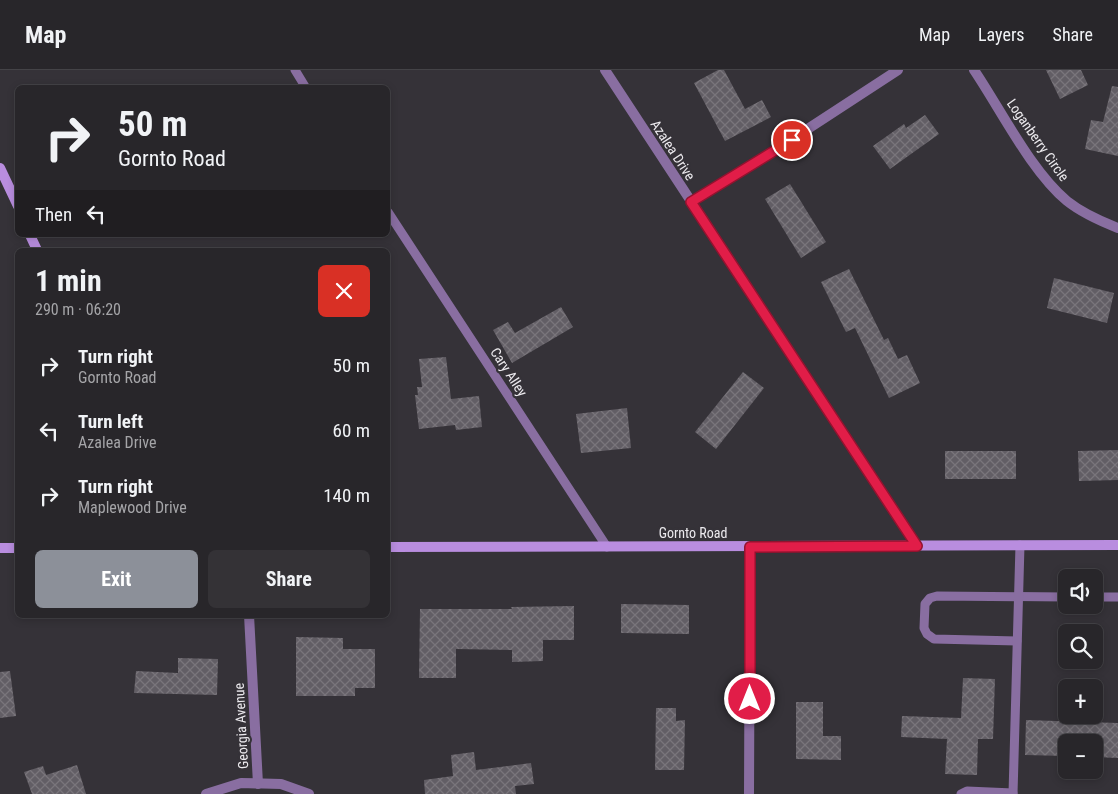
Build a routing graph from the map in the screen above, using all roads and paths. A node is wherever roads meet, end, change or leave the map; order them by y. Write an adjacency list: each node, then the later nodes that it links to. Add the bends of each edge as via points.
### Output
1 (294, 70): 5 (lane)
2 (605, 70): 8 (street, Azalea Drive)
3 (898, 70): 8 (street)
4 (974, 70): 10 (street, Loganberry Circle, via 1050,183 1090,216)
5 (304, 85)
6 (0, 168): 7 (main road)
7 (15, 200)
8 (691, 202): 13 (street, Azalea Drive)
9 (390, 215): 15 (lane, Cary Alley)
10 (1118, 228)
11 (1020, 545): 12 (main road, Gornto Road); 13 (main road, Gornto Road); 19 (lane)
12 (1118, 545)
13 (917, 546): 16 (main road, Gornto Road)
14 (390, 547): 15 (main road, Gornto Road)
15 (607, 547): 16 (main road, Gornto Road)
16 (750, 547): 29 (street)
17 (0, 548): 18 (main road)
18 (15, 548)
19 (1018, 597): 20 (lane); 24 (lane); 24 (lane, via 930,598 925,604 924,628 934,639)
20 (1058, 597)
21 (1103, 597): 22 (lane)
22 (1118, 597)
23 (249, 618): 25 (street, Georgia Avenue)
24 (1017, 641): 26 (lane)
25 (258, 784): 27 (street, via 241,782); 28 (street, Georgia Avenue, via 281,784)
26 (1013, 793): 30 (lane, via 968,791)
27 (206, 794)
28 (309, 794)
29 (749, 794)
30 (961, 794)

